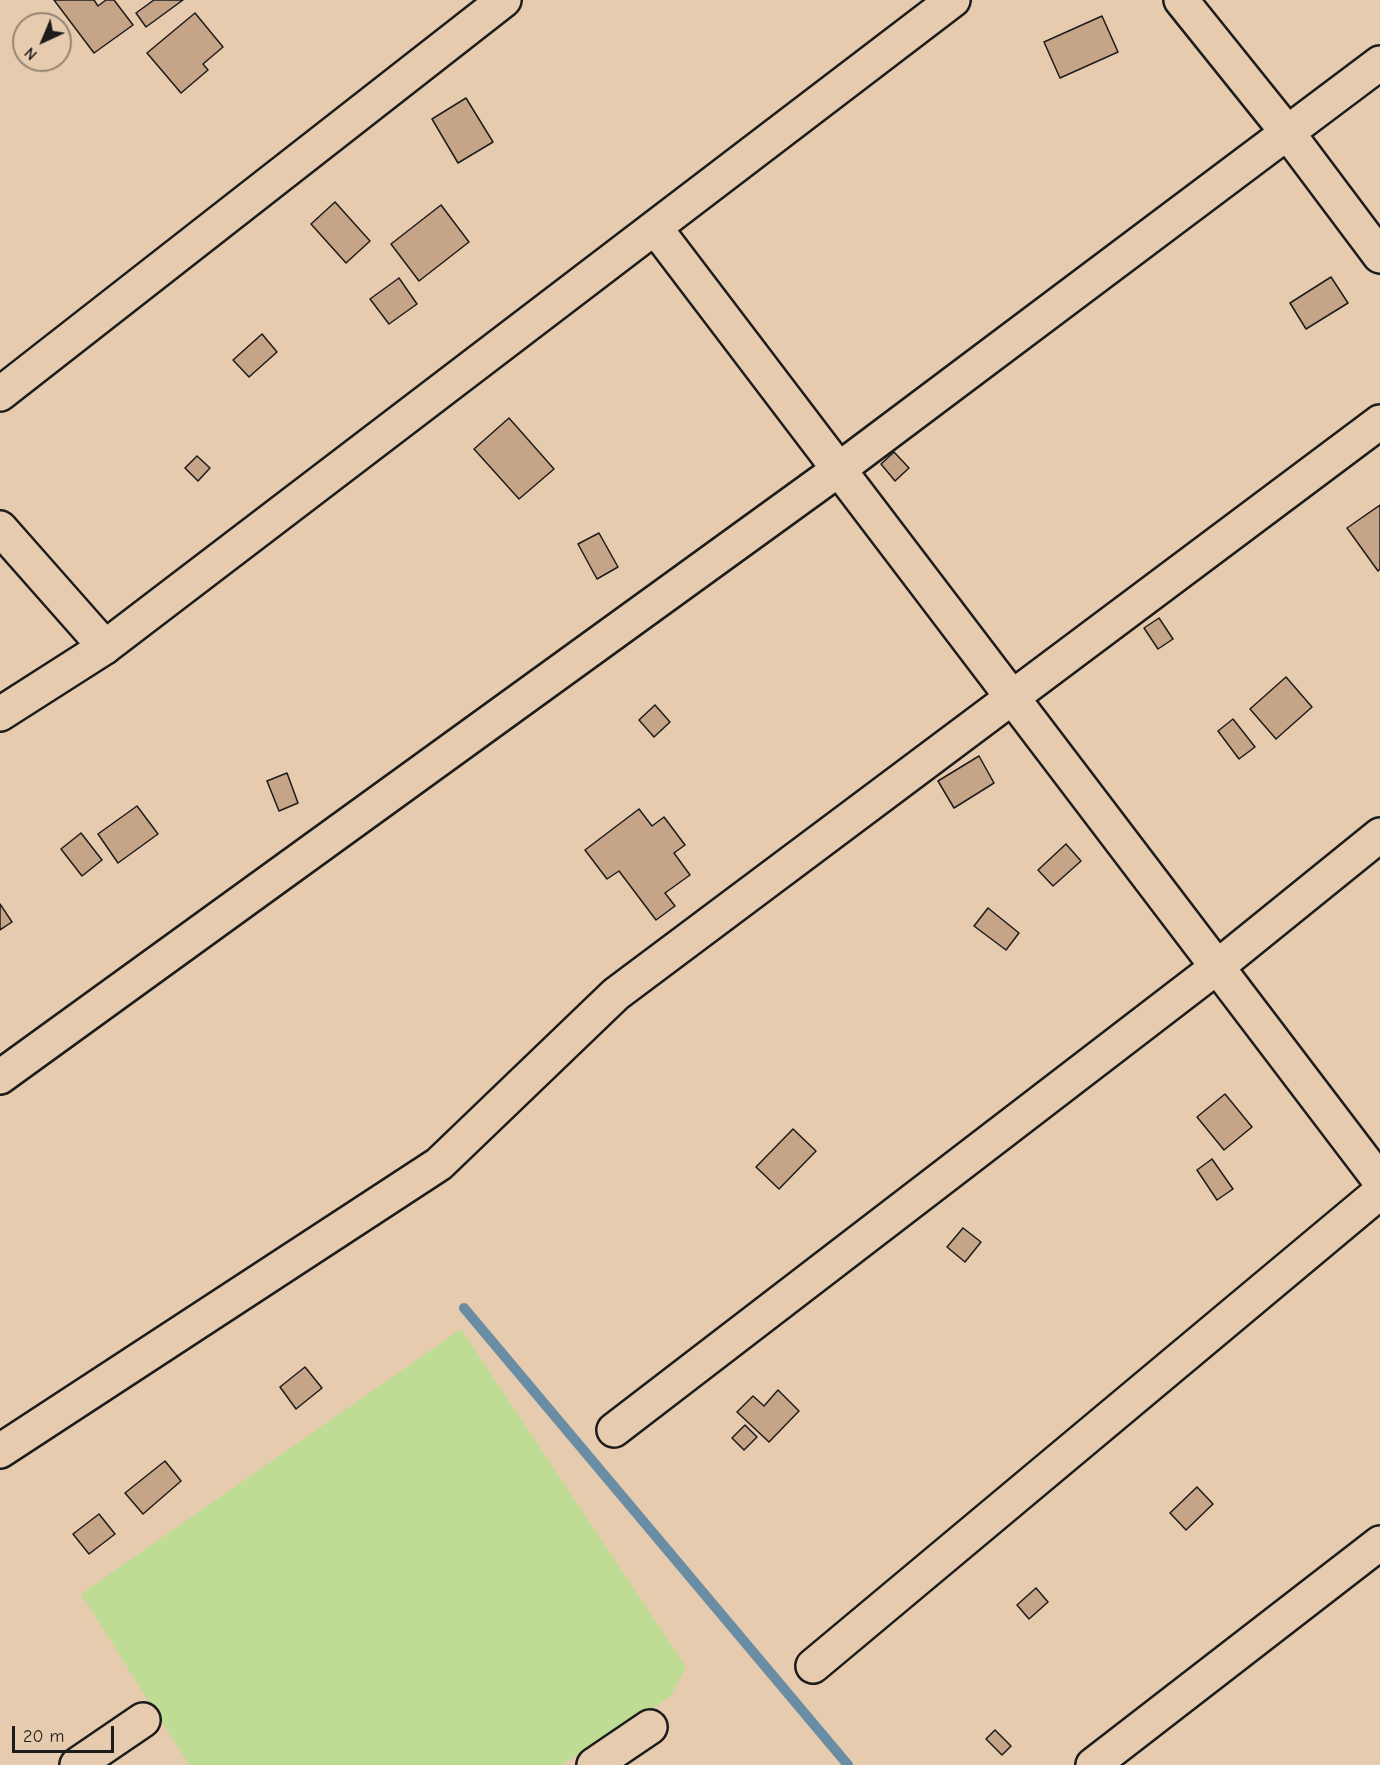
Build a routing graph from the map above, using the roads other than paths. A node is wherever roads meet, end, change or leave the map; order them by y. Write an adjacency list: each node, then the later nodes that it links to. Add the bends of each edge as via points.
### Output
1 (953, 0): 6 (street)
2 (1181, 0): 5 (street)
3 (483, 6): 8 (street)
4 (1380, 63): 5 (street)
5 (1287, 132): 7 (street); 10 (street)
6 (656, 229): 10 (street); 12 (street)
7 (1380, 256)
8 (0, 393)
9 (1380, 422): 13 (street)
10 (838, 470): 13 (street); 17 (street)
11 (0, 528): 12 (street)
12 (105, 647): 14 (street)
13 (1011, 696): 16 (street); 21 (street, via 616,994 438,1164)
14 (0, 714)
15 (1380, 835): 16 (street)
16 (1217, 967): 18 (street); 20 (street)
17 (0, 1077)
18 (1380, 1181)
19 (1380, 1192): 23 (street)
20 (614, 1430)
21 (0, 1451)
22 (1380, 1543): 28 (street)
23 (813, 1666)
24 (142, 1720): 26 (street)
25 (650, 1726): 27 (street)
26 (77, 1765)
27 (594, 1765)
28 (1093, 1765)

